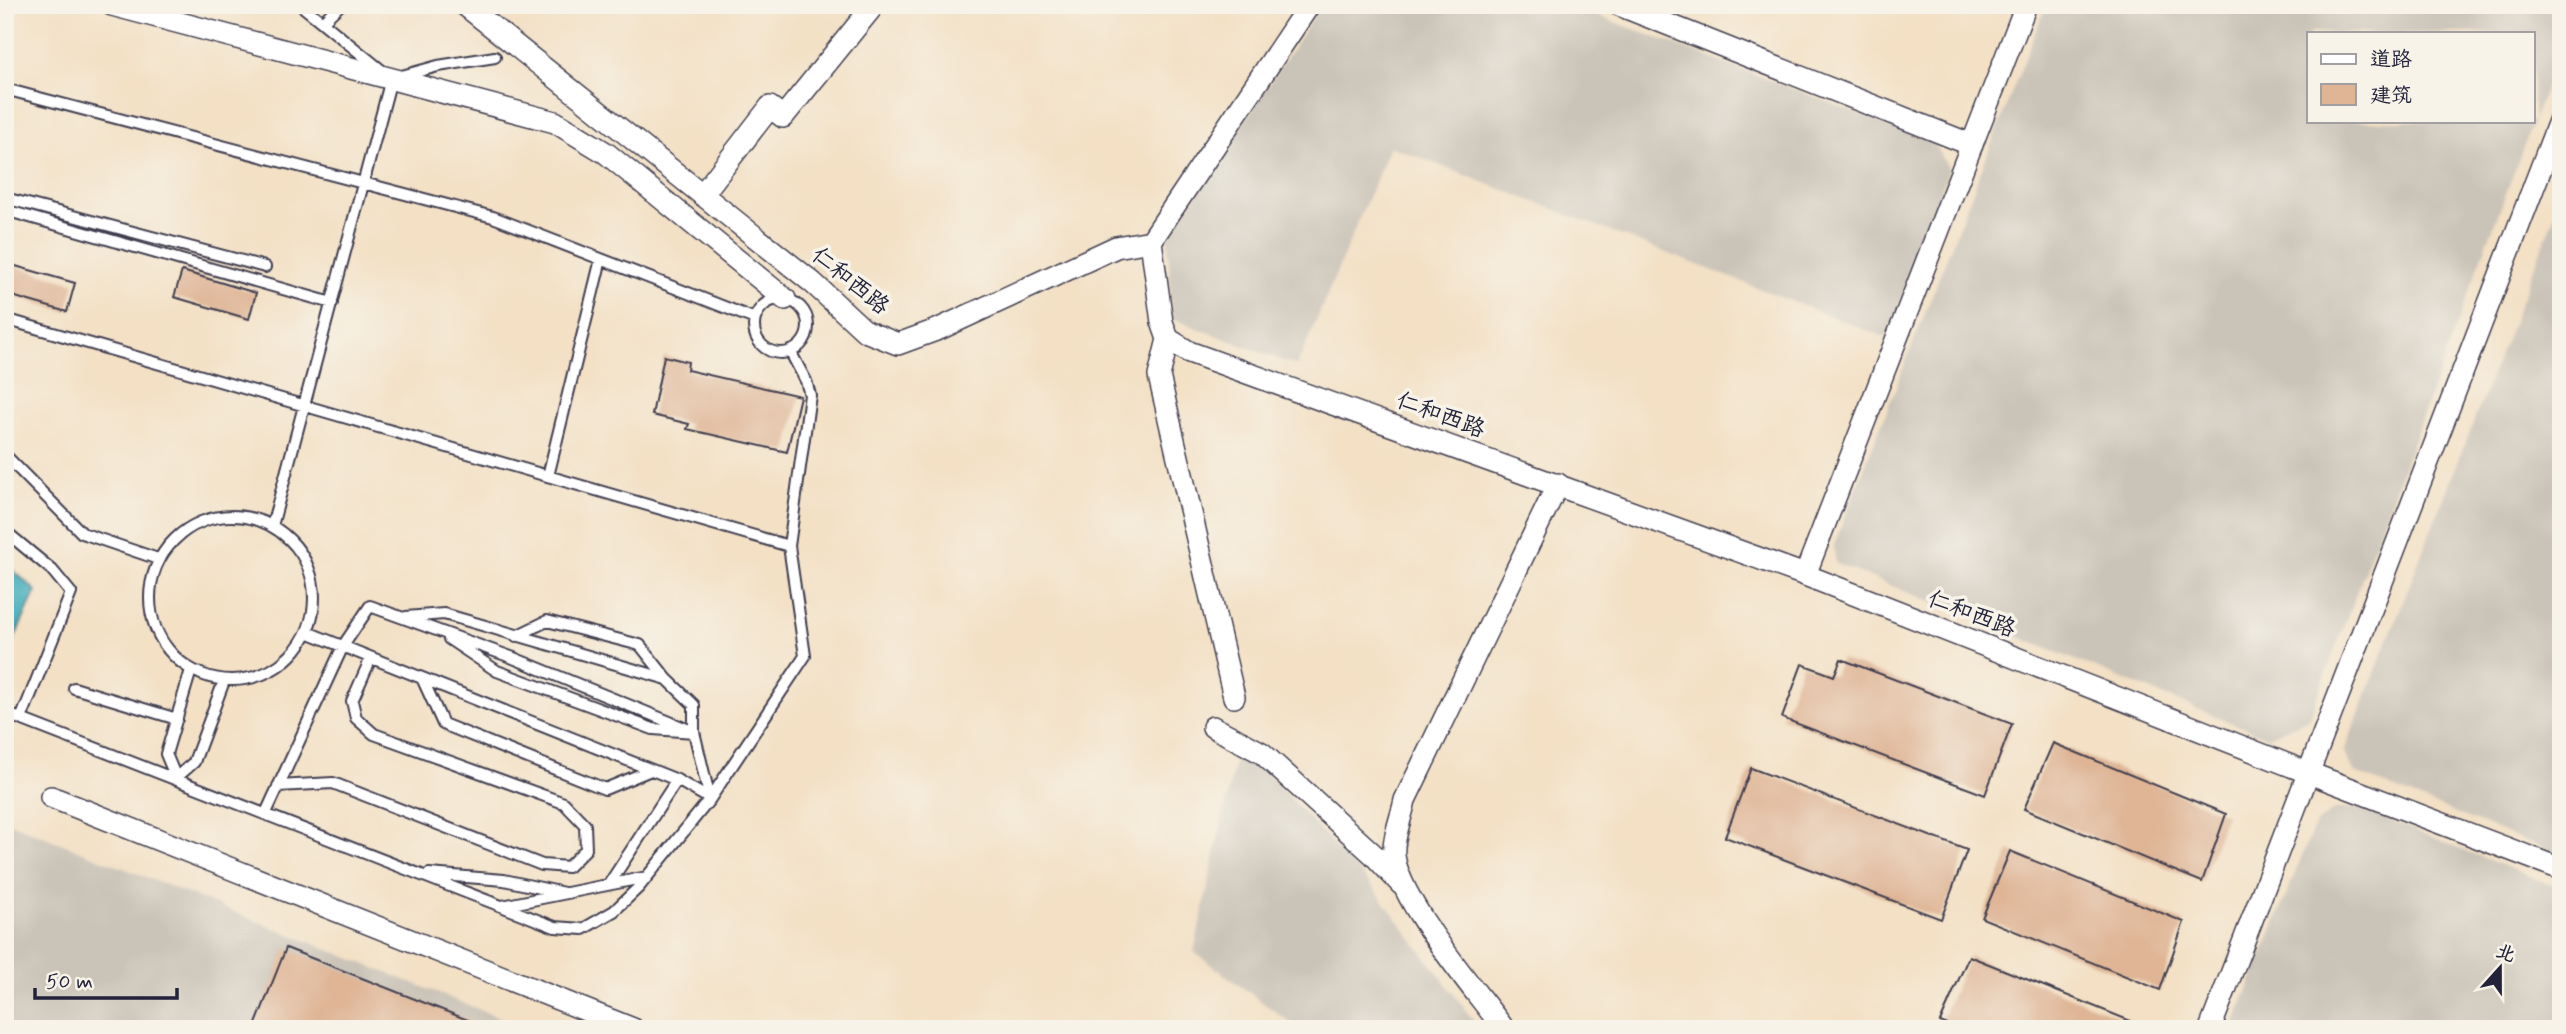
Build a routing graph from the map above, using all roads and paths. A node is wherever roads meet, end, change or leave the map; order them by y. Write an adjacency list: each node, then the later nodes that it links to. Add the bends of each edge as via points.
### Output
1 (112, 5): 11 (street)
2 (301, 5): 9 (lane)
3 (340, 5): 9 (lane)
4 (465, 5): 16 (street, 仁和西路)
5 (874, 5): 16 (street, via 783,117 770,107)
6 (1308, 5): 19 (street)
7 (1619, 5): 14 (street)
8 (2026, 5): 14 (street)
9 (322, 22): 11 (lane)
10 (495, 57): 11 (lane)
11 (391, 79): 15 (lane); 22 (street, via 555,122 606,153)
12 (5, 89): 15 (lane)
13 (2561, 116): 55 (street)
14 (1972, 145): 36 (street)
15 (364, 183): 20 (lane, via 493,217); 23 (lane)
16 (702, 195): 19 (street, 仁和西路, via 813,283 865,331 898,344 1116,247)
17 (5, 198): 21 (lane)
18 (5, 210): 23 (lane)
19 (1151, 241): 26 (street)
20 (601, 259): 25 (lane); 30 (lane)
21 (265, 267)
22 (785, 299): 25 (lane, via 763,306); 27 (lane, via 800,307 808,323 804,340)
23 (332, 303): 28 (lane)
24 (5, 319): 28 (lane)
25 (755, 319): 27 (lane, via 755,336 766,349)
26 (1168, 339): 31 (street, 仁和西路, via 1189,352); 48 (street, via 1159,376)
27 (790, 351): 34 (lane, via 810,395)
28 (304, 406): 30 (lane); 32 (lane)
29 (5, 455): 35 (lane, via 82,533)
30 (548, 476): 34 (lane)
31 (1559, 484): 36 (street, 仁和西路); 66 (street, via 1405,800 1393,850)
32 (272, 526): 35 (lane, via 247,517 221,516 174,538); 39 (lane, via 292,541 306,561 314,609)
33 (5, 531): 50 (lane, via 52,570 71,593)
34 (789, 546): 60 (lane, via 805,656)
35 (158, 559): 43 (lane, via 150,583 149,609 156,633 171,654)
36 (1805, 575): 55 (street, 仁和西路)
37 (399, 617): 38 (lane); 40 (lane, via 444,614); 41 (lane, via 370,607)
38 (435, 630): 53 (lane); 53 (lane, via 497,671 653,729)
39 (307, 632): 41 (lane); 46 (lane, via 294,654 274,670 250,679)
40 (516, 636): 45 (lane); 45 (lane, via 547,621 640,645)
41 (343, 646): 42 (lane); 58 (lane)
42 (372, 658): 44 (lane); 58 (lane, via 352,701 356,718 374,734 564,803 585,825 586,849 568,867 542,865 333,783)
43 (191, 670): 46 (lane); 51 (lane)
44 (422, 678): 54 (lane); 54 (lane, via 443,724 605,789)
45 (667, 679): 53 (lane, via 694,705)
46 (225, 681): 56 (lane, via 194,762)
47 (74, 688): 51 (lane)
48 (1234, 696)
49 (5, 713): 50 (lane)
50 (21, 719): 56 (lane)
51 (177, 719): 56 (lane, via 166,754)
52 (1213, 727): 66 (street, via 1262,753)
53 (694, 732): 60 (lane)
54 (651, 769): 57 (lane)
55 (2309, 773): 62 (street, 仁和西路); 71 (street)
56 (176, 778): 61 (lane)
57 (677, 780): 60 (lane); 65 (lane)
58 (278, 786): 61 (lane)
59 (51, 797): 69 (street)
60 (710, 799): 64 (lane)
61 (265, 813): 63 (lane)
62 (2561, 869)
63 (417, 873): 67 (lane, via 504,880); 68 (lane)
64 (647, 877): 65 (lane); 68 (lane, via 614,911 583,929 555,927)
65 (609, 884): 67 (lane)
66 (1402, 885): 70 (street, via 1422,920)
67 (564, 893): 68 (lane)
68 (502, 906)
69 (633, 1029)
70 (1504, 1029)
71 (2210, 1029)

